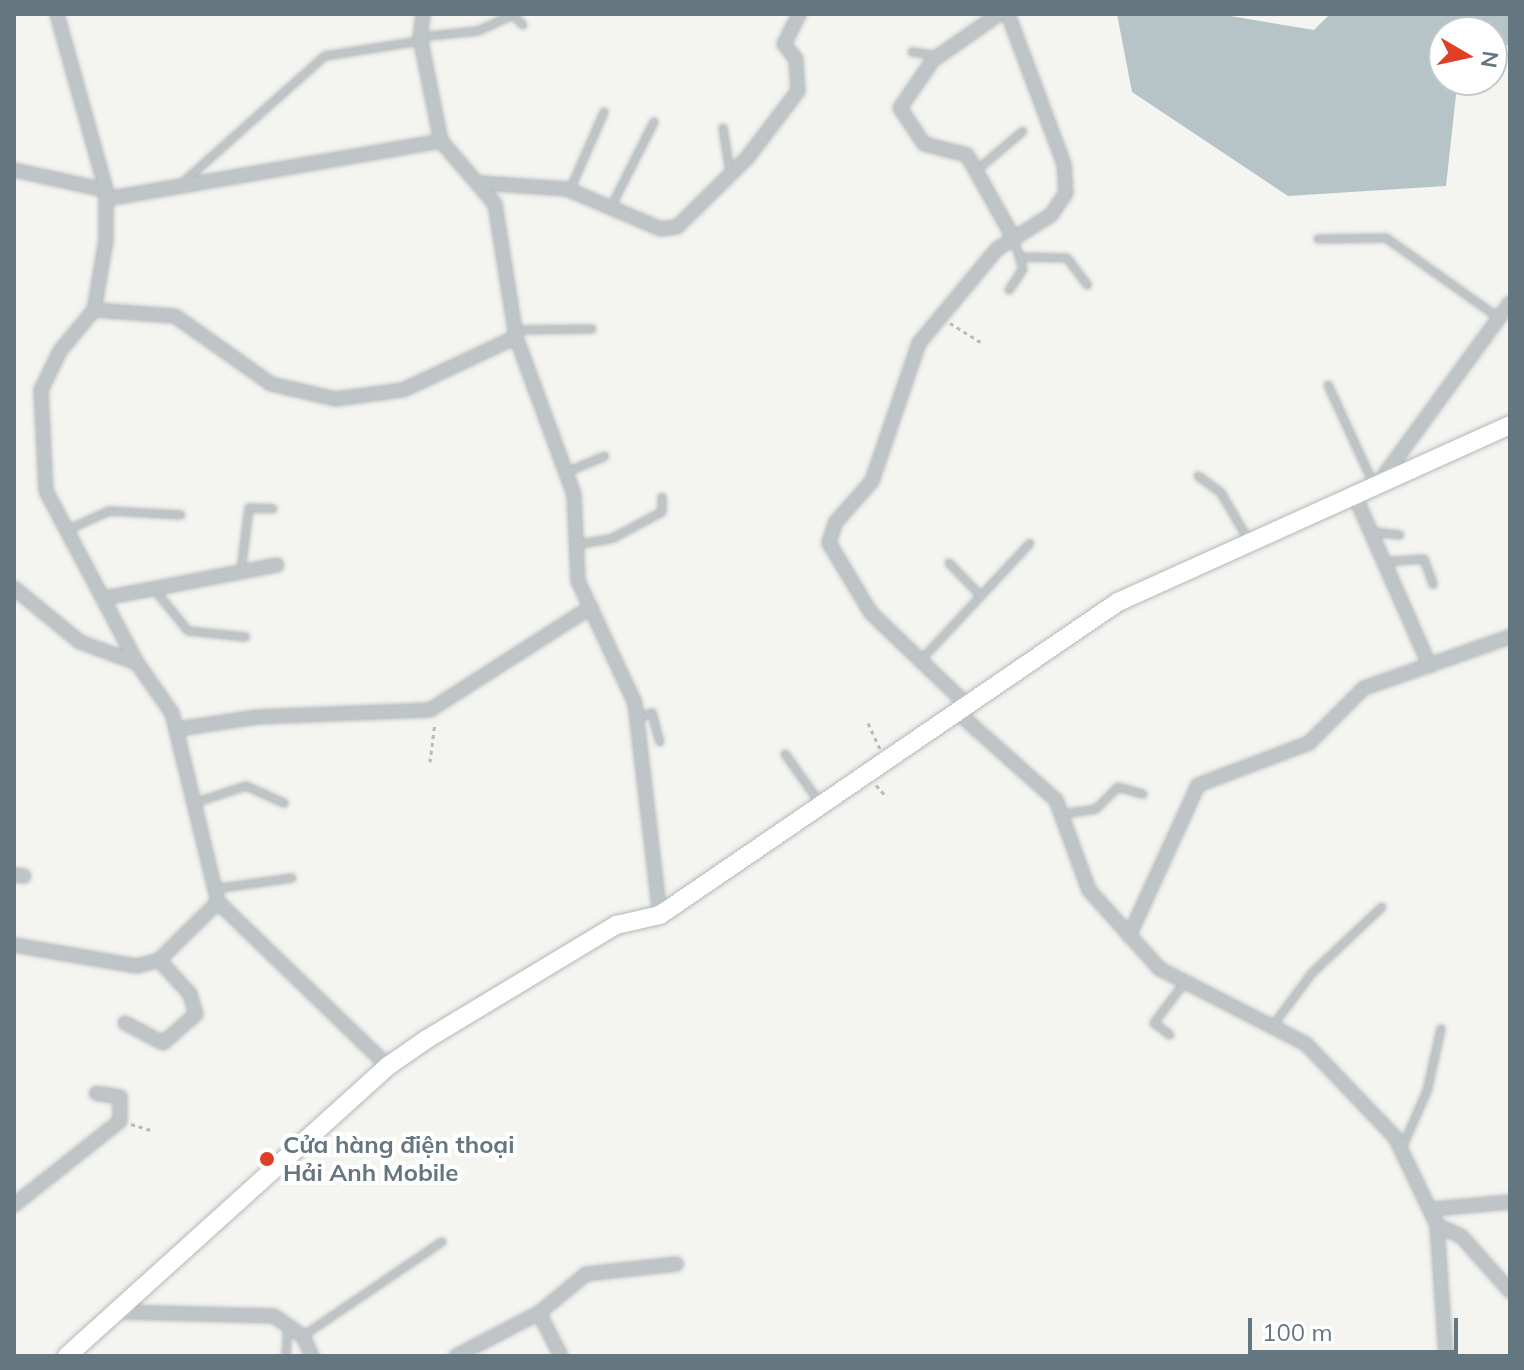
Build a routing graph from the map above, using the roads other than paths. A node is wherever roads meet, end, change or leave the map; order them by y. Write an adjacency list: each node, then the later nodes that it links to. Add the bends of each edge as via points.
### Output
1 (57, 14): 21 (street)
2 (423, 14): 7 (street)
3 (799, 14): 17 (street, via 784,44 796,59 798,91)
4 (999, 14): 9 (street)
5 (1008, 14): 23 (street, via 1067,178 1060,205)
6 (523, 25): 7 (lane, via 513,15 478,31)
7 (420, 39): 14 (street); 19 (lane, via 325,56)
8 (912, 52): 9 (lane)
9 (942, 54): 16 (street, via 900,108 924,144 961,152)
10 (604, 112): 20 (lane)
11 (654, 122): 22 (lane)
12 (723, 128): 17 (lane)
13 (1023, 131): 16 (lane)
14 (441, 141): 18 (street); 19 (street)
15 (14, 170): 21 (street)
16 (977, 170): 23 (street)
17 (730, 174): 22 (street, via 669,231)
18 (481, 183): 20 (street); 32 (street, via 495,204)
19 (180, 185): 21 (street)
20 (570, 190): 22 (street)
21 (106, 194): 29 (street)
22 (613, 203)
23 (1013, 237): 25 (lane); 61 (street, via 941,317 902,376 872,481 835,523 829,543 871,613)
24 (1318, 239): 30 (lane, via 1391,240)
25 (1021, 257): 26 (lane, via 1067,258); 27 (lane, via 1023,269)
26 (1087, 285)
27 (1009, 290)
28 (1510, 303): 30 (street)
29 (94, 310): 32 (street, via 175,316 251,374 336,399 403,390); 43 (street, via 60,351 41,390 46,491)
30 (1499, 318): 38 (street)
31 (592, 329): 32 (lane)
32 (515, 334): 36 (street)
33 (1328, 385): 38 (lane)
34 (1510, 425): 38 (street)
35 (605, 456): 36 (lane)
36 (567, 472): 48 (street)
37 (1198, 476): 46 (lane, via 1221,493)
38 (1376, 485): 39 (street)
39 (1354, 494): 44 (street); 46 (street)
40 (662, 497): 48 (lane, via 662,512 613,538)
41 (273, 509): 52 (lane, via 249,508)
42 (181, 515): 43 (lane, via 109,511)
43 (65, 531): 57 (street)
44 (1366, 532): 45 (lane); 50 (street)
45 (1400, 535)
46 (1249, 542): 64 (street, via 1118,602)
47 (1030, 543): 56 (lane)
48 (575, 545): 58 (street, via 575,569)
49 (949, 563): 56 (lane)
50 (1379, 563): 53 (lane, via 1424,559); 63 (street)
51 (277, 565): 52 (street)
52 (241, 572): 55 (street)
53 (1433, 584)
54 (14, 588): 62 (street, via 80,642)
55 (154, 589): 57 (street); 59 (lane, via 188,631)
56 (980, 595): 61 (lane)
57 (105, 598): 62 (street)
58 (591, 607): 65 (street); 66 (street, via 437,706)
59 (246, 637)
60 (1510, 637): 63 (street)
61 (922, 659): 64 (street)
62 (137, 663): 66 (street)
63 (1430, 666): 79 (street, via 1353,695 1309,743 1198,785)
64 (961, 708): 72 (street); 73 (street, via 1046,789)
65 (639, 717): 67 (lane, via 652,713); 78 (street)
66 (178, 729): 71 (street)
67 (660, 742)
68 (785, 754): 72 (lane)
69 (1143, 794): 73 (lane, via 1118,787 1096,809)
70 (284, 803): 71 (lane, via 246,786)
71 (191, 804): 75 (street)
72 (821, 804): 78 (street)
73 (1062, 814): 79 (street, via 1089,890)
74 (292, 878): 75 (lane)
75 (214, 889): 76 (street)
76 (218, 902): 81 (street); 87 (street)
77 (1382, 907): 84 (lane, via 1312,973)
78 (660, 915): 87 (street, via 616,925)
79 (1129, 936): 82 (street)
80 (14, 945): 81 (street, via 118,964)
81 (159, 960): 83 (street, via 190,994 196,1014 163,1043)
82 (1182, 986): 84 (street); 86 (lane, via 1154,1023)
83 (125, 1023)
84 (1274, 1024): 89 (street, via 1323,1058)
85 (1441, 1029): 89 (lane, via 1427,1091)
86 (1170, 1035)
87 (388, 1066): 97 (street)
88 (96, 1093): 91 (street, via 126,1104 120,1121)
89 (1402, 1148): 92 (street)
90 (1510, 1202): 92 (street)
91 (14, 1205)
92 (1433, 1209): 93 (street)
93 (1437, 1225): 96 (street, via 1461,1236); 106 (street)
94 (442, 1242): 100 (lane)
95 (676, 1264): 98 (street, via 599,1269)
96 (1510, 1291)
97 (121, 1312): 99 (street); 101 (street)
98 (539, 1313): 104 (street); 105 (street)
99 (289, 1322): 100 (street); 102 (lane)
100 (303, 1336): 103 (street)
101 (67, 1356)
102 (286, 1356)
103 (312, 1356)
104 (456, 1356)
105 (561, 1356)
106 (1446, 1356)

